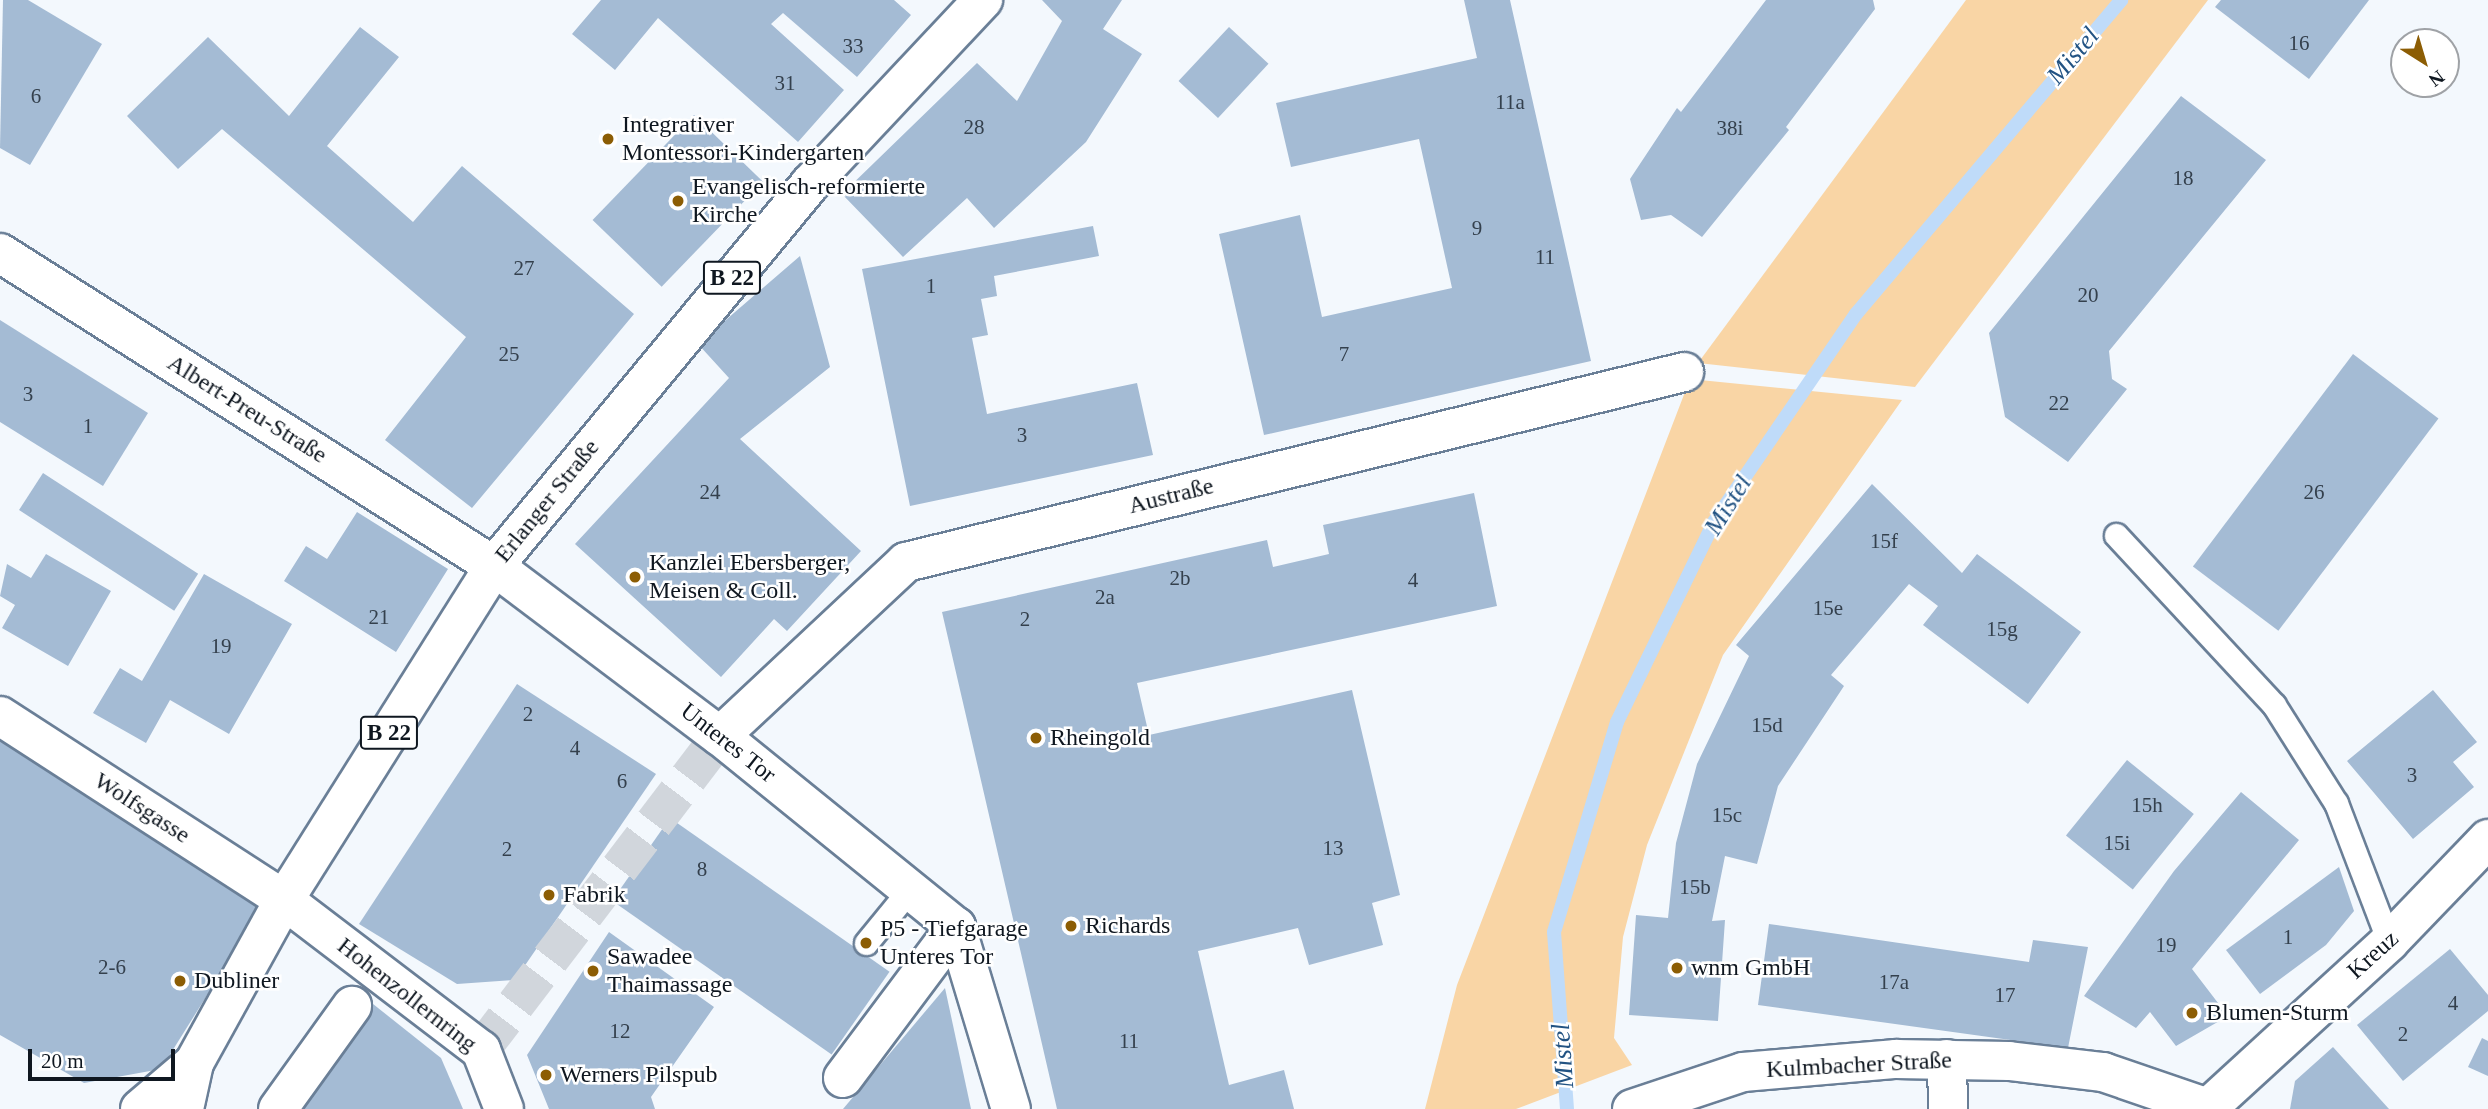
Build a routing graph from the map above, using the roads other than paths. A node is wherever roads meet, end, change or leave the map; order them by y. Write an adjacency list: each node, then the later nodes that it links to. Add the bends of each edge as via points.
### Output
1 (983, 0): 5 (street, Erlanger Straße / B 22, via 810,184)
2 (0, 253): 5 (street, Albert-Preu-Straße)
3 (1684, 372): 7 (street, Austraße, via 906,562)
4 (2116, 536): 14 (lane, via 2274,705 2336,803)
5 (494, 566): 7 (street, Unteres Tor); 12 (street, Erlanger Straße / B 22)
6 (0, 716): 12 (street, Wolfsgasse)
7 (720, 736): 10 (street, Unteres Tor)
8 (2488, 839): 11 (street, Kreuz)
9 (2488, 876): 11 (street, Kreuz)
10 (911, 888): 13 (street, Unteres Tor); 15 (lane)
11 (2445, 888): 14 (street, Kreuz)
12 (284, 900): 18 (street, Erlanger Straße / B 22); 25 (street, Hohenzollernring, via 481,1050)
13 (956, 927): 19 (street); 26 (street)
14 (2389, 942): 21 (street, Kreuz)
15 (866, 943)
16 (352, 1006): 24 (street)
17 (1947, 1059): 20 (street, Kulmbacher Straße, via 1743,1072); 21 (street, Kulmbacher Straße, via 2103,1072); 27 (street)
18 (194, 1063): 22 (street, B 22); 23 (street, B 22)
19 (843, 1078)
20 (1638, 1106)
21 (2209, 1108)
22 (140, 1109)
23 (184, 1109)
24 (278, 1109)
25 (504, 1109)
26 (1011, 1109)
27 (1948, 1109)

